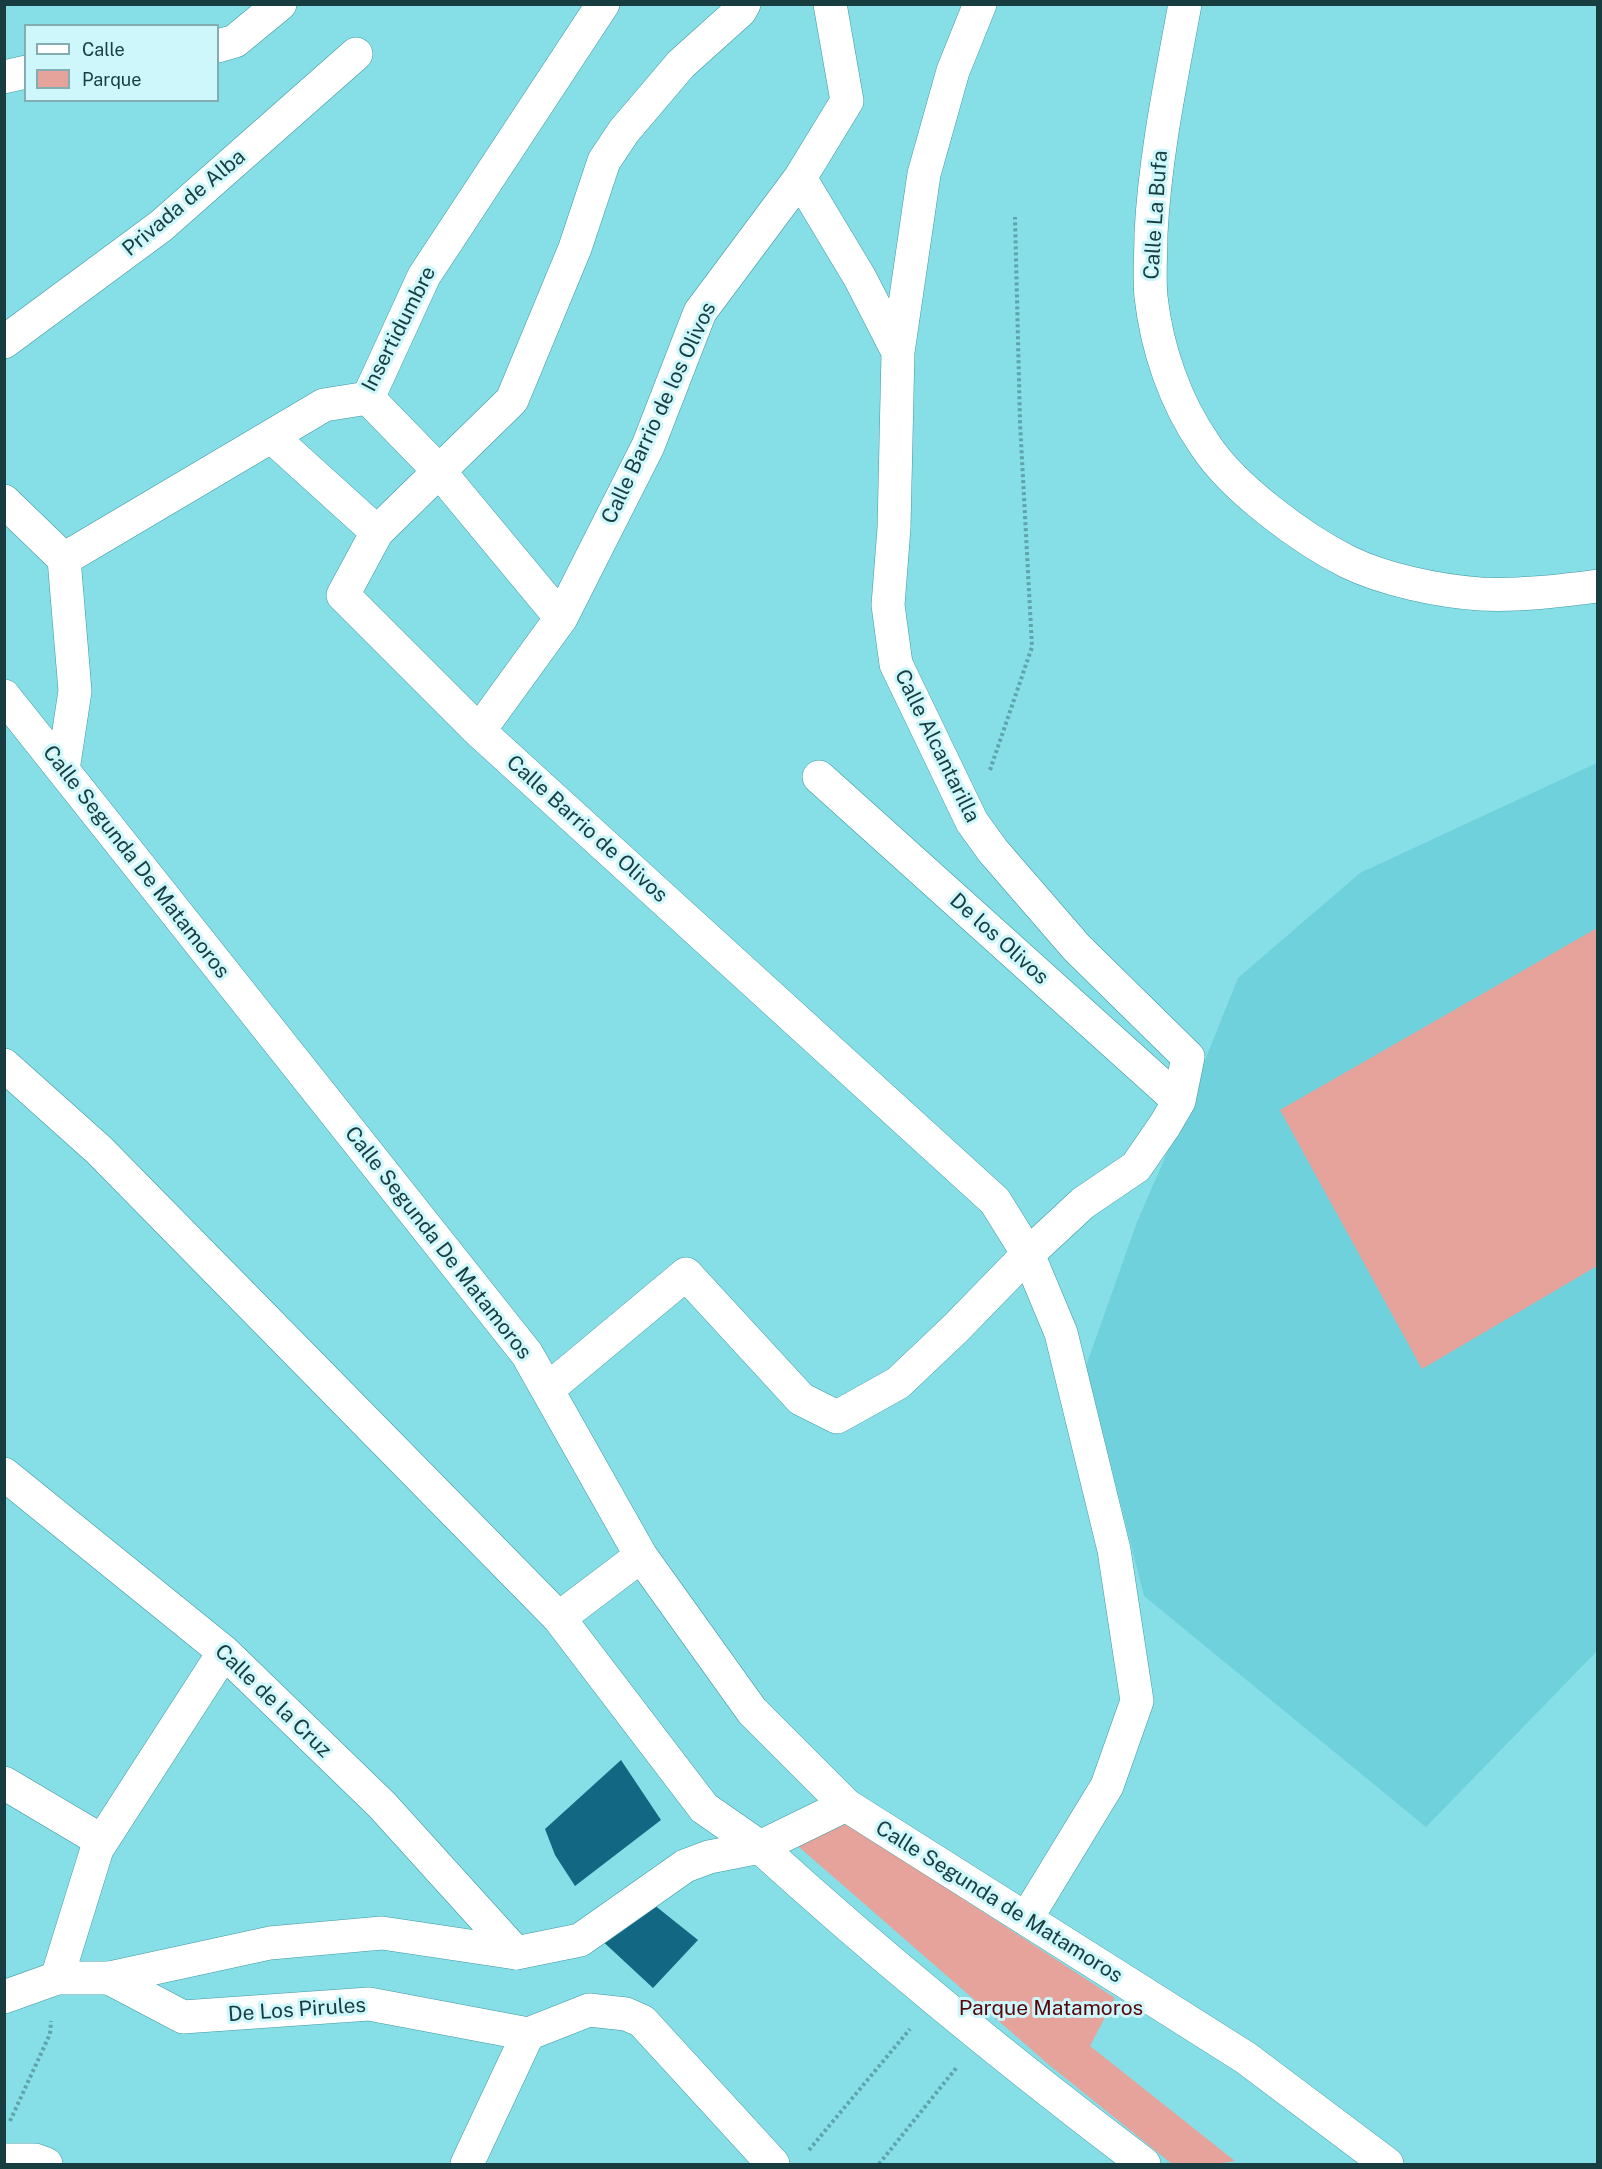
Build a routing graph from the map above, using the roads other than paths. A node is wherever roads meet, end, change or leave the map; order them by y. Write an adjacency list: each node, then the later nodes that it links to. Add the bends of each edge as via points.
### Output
1 (280, 4): 7 (street, via 235,41)
2 (603, 4): 14 (street, Insertidumbre, via 424,276)
3 (744, 4): 16 (street, via 681,64 604,161 575,248 512,400)
4 (830, 4): 11 (street, Calle Barrio de los Olivos, via 847,101)
5 (980, 4): 13 (street, Calle Alcantarilla, via 953,71 924,174)
6 (1185, 4): 20 (street, Calle La Bufa, via 1153,207 1151,297 1171,381 1205,446 1263,504 1348,562 1397,579 1478,594 1539,594)
7 (219, 46)
8 (356, 54): 12 (street, Privada de Alba, via 161,226)
9 (24, 72): 10 (street)
10 (4, 77)
11 (800, 178): 13 (street, via 860,278); 21 (street, Calle Barrio de los Olivos, via 700,312 648,446)
12 (4, 342)
13 (898, 352): 27 (street, Calle Alcantarilla, via 888,605 896,664 972,822 993,851 1077,948 1188,1057)
14 (368, 398): 15 (street, Insertidumbre, via 324,405); 16 (street)
15 (272, 437): 18 (street); 19 (street, Insertidumbre)
16 (439, 471): 18 (street); 21 (street)
17 (4, 501): 19 (street)
18 (377, 532): 23 (street, Calle Barrio de Olivos, via 343,596)
19 (64, 559): 24 (street, via 75,691)
20 (1598, 586)
21 (561, 618): 23 (street, Calle Barrio de los Olivos)
22 (4, 696): 24 (street, Calle Segunda De Matamoros)
23 (479, 731): 28 (street, Calle Barrio de Olivos, via 995,1201)
24 (63, 770): 29 (street, Calle Segunda De Matamoros, via 527,1354)
25 (819, 777): 27 (street, De los Olivos)
26 (4, 1065): 32 (street, via 99,1150)
27 (1179, 1101): 28 (street, via 1136,1167 1083,1203)
28 (1028, 1254): 29 (street, via 898,1383 837,1417 801,1399 686,1274); 38 (street, Calle Barrio de Olivos, via 1061,1333 1070,1367 1114,1550 1137,1701 1107,1786)
29 (548, 1389): 31 (street, Calle Segunda De Matamoros)
30 (4, 1474): 33 (street, Calle de la Cruz)
31 (641, 1556): 32 (street); 35 (street, Calle Segunda De Matamoros, via 752,1711)
32 (559, 1618): 37 (street, via 704,1808)
33 (224, 1652): 36 (street); 39 (street, Calle de la Cruz, via 382,1805)
34 (4, 1782): 36 (street)
35 (846, 1805): 37 (street); 38 (street, Calle Segunda de Matamoros)
36 (102, 1841): 40 (street)
37 (760, 1848): 39 (street, via 709,1857 685,1866 580,1940); 48 (street, via 1053,2096)
38 (1026, 1919): 49 (street, Calle Segunda de Matamoros, via 1246,2058)
39 (516, 1953): 41 (street, via 382,1933 270,1943)
40 (57, 1978): 41 (street); 42 (street)
41 (108, 1978): 43 (street, De Los Pirules, via 183,2018 369,2004)
42 (4, 1997)
43 (528, 2034): 46 (street); 47 (street, via 589,2010 626,2014 642,2021)
44 (4, 2160): 45 (street)
45 (46, 2164)
46 (467, 2164)
47 (773, 2164)
48 (1144, 2164)
49 (1388, 2164)

